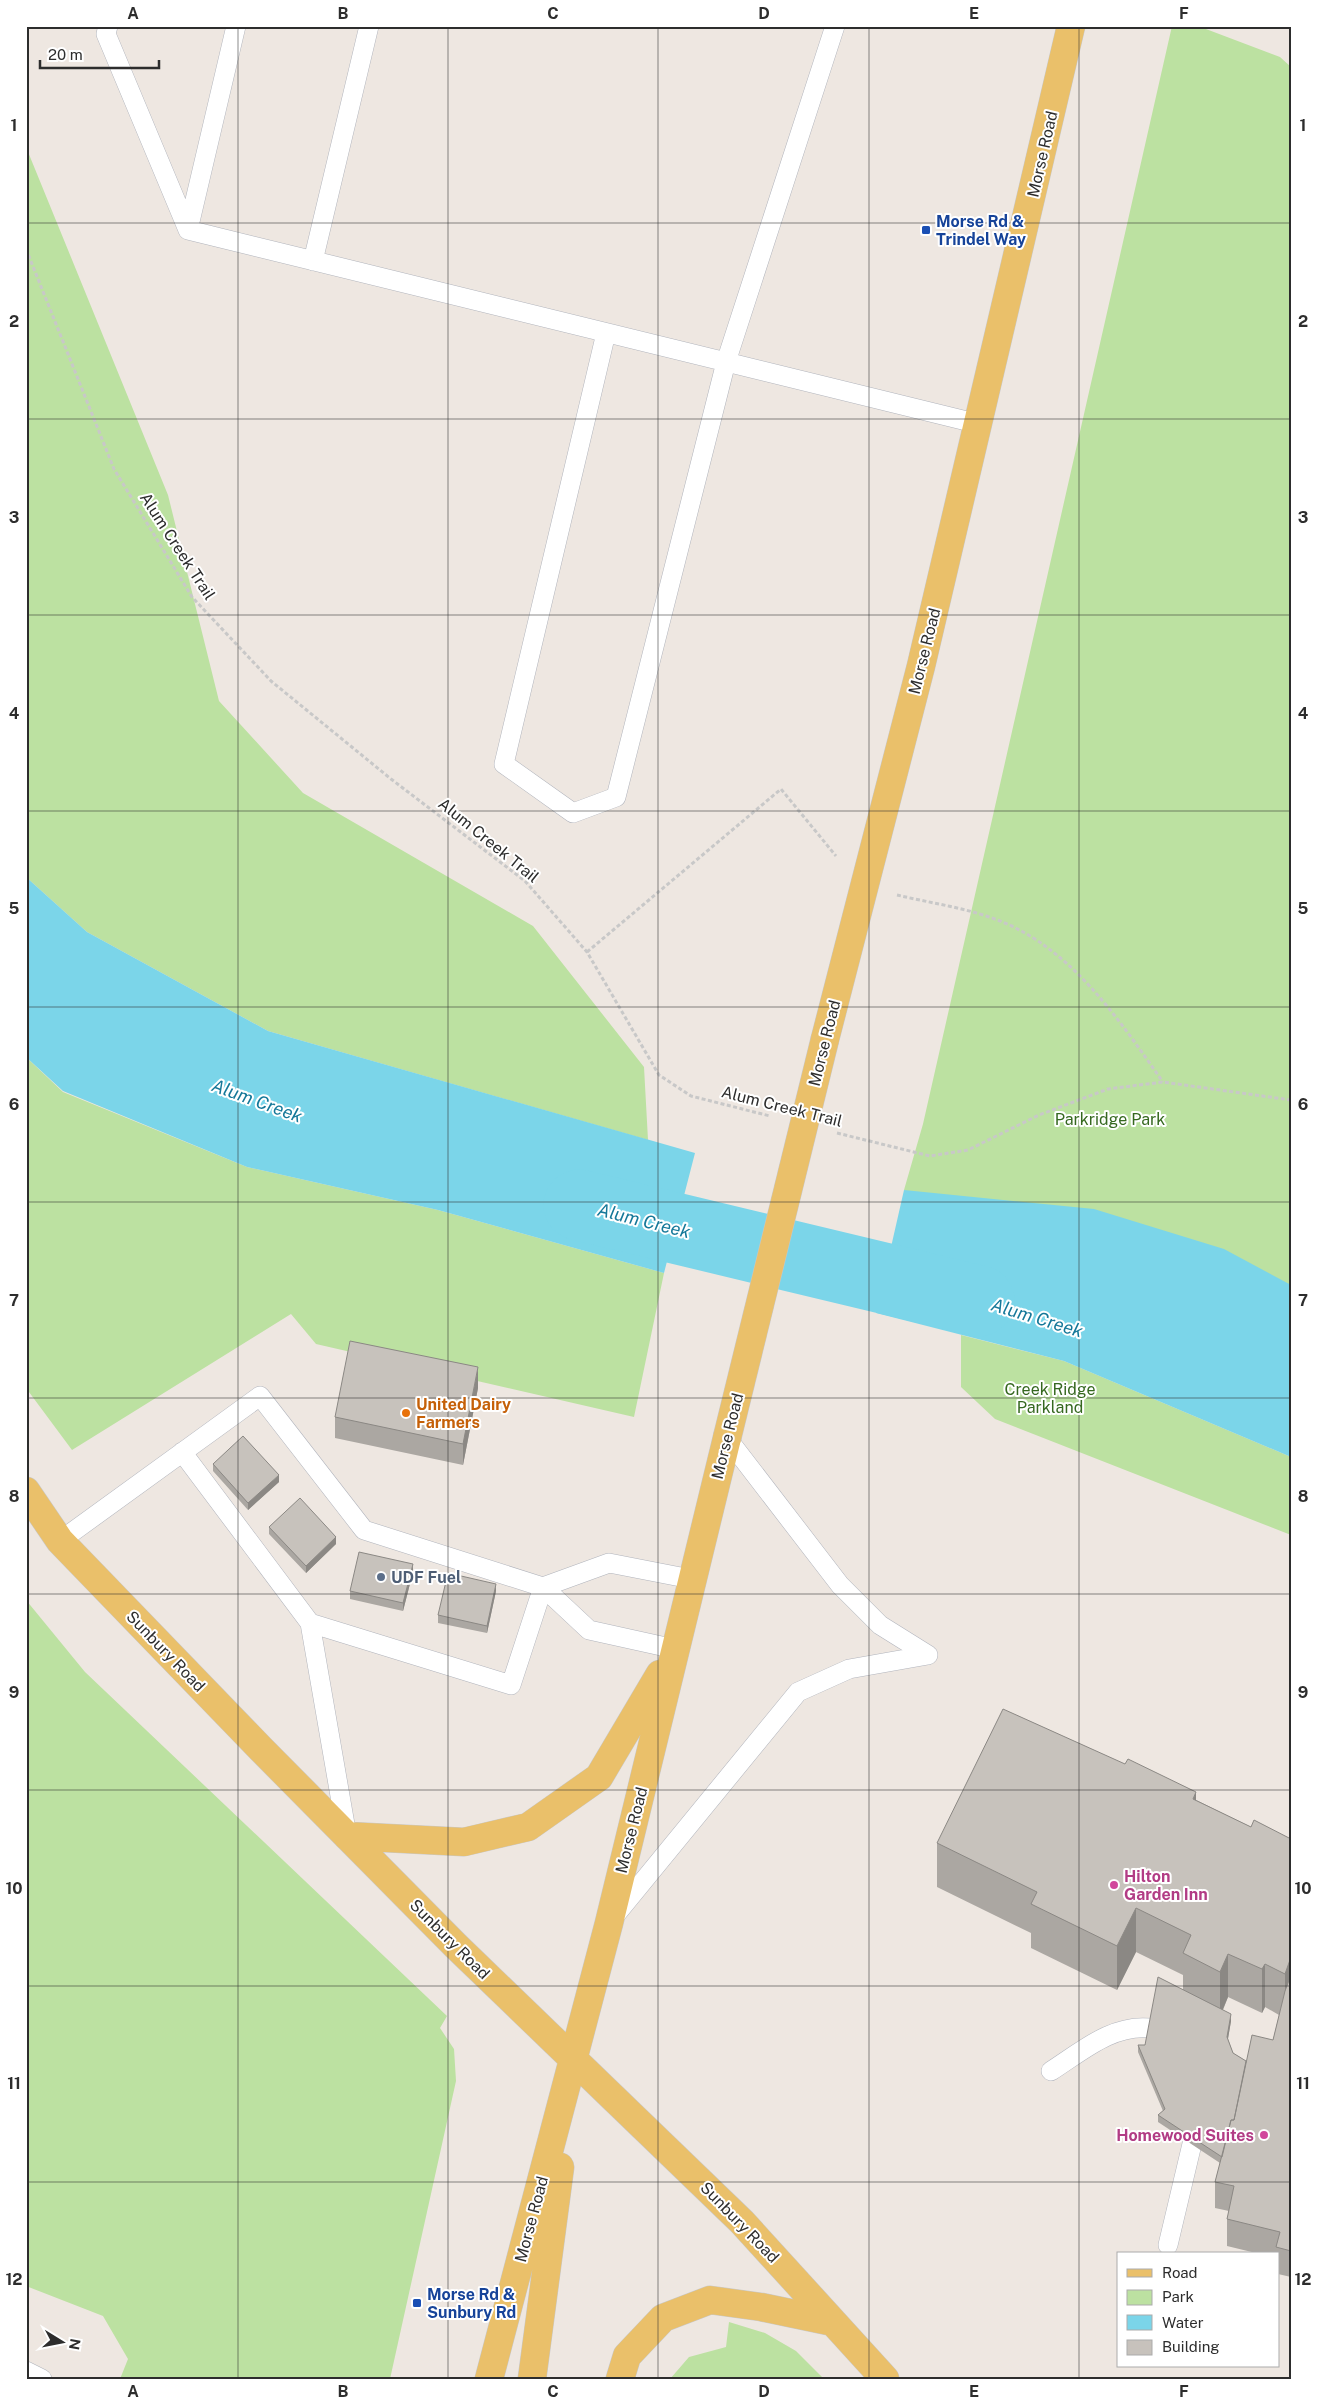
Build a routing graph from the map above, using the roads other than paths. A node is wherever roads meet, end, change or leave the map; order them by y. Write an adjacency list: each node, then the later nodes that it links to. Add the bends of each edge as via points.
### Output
1 (108, 26): 6 (lane, via 106,34)
2 (236, 26): 6 (lane)
3 (368, 26): 7 (lane)
4 (835, 26): 9 (lane)
5 (1071, 26): 10 (main road, Morse Road)
6 (188, 230): 7 (lane)
7 (313, 261): 8 (lane)
8 (606, 333): 9 (lane); 9 (lane, via 504,764 573,813 616,796)
9 (726, 362): 10 (lane)
10 (979, 424): 11 (main road, Morse Road, bridge)
11 (727, 1438): 15 (main road, Morse Road); 20 (lane, via 840,1586 880,1625 928,1655 849,1669 798,1692)
12 (182, 1452): 14 (lane); 16 (lane, via 260,1396 364,1530); 17 (lane)
13 (26, 1490): 14 (main road, Sunbury Road)
14 (60, 1541): 19 (main road, Sunbury Road)
15 (691, 1579): 16 (lane, via 609,1563); 18 (main road, Morse Road)
16 (542, 1587): 17 (lane, via 511,1685); 18 (lane, via 589,1630)
17 (310, 1623): 19 (lane)
18 (675, 1649): 19 (main road, via 599,1778 528,1828 464,1842); 20 (main road, Morse Road)
19 (347, 1836): 22 (main road, Sunbury Road)
20 (609, 1923): 22 (main road, Morse Road)
21 (1150, 2028): 23 (lane, via 1129,2027 1116,2031)
22 (574, 2059): 26 (main road, Sunbury Road, via 742,2222); 29 (main road, Morse Road); 30 (main road, Morse Road)
23 (1051, 2071)
24 (1192, 2144): 25 (lane)
25 (1168, 2245)
26 (833, 2322): 31 (main road, via 710,2300 663,2318 627,2356); 32 (main road, Sunbury Road)
27 (26, 2371): 28 (lane)
28 (42, 2379)
29 (489, 2379)
30 (532, 2379)
31 (620, 2379)
32 (885, 2379)

